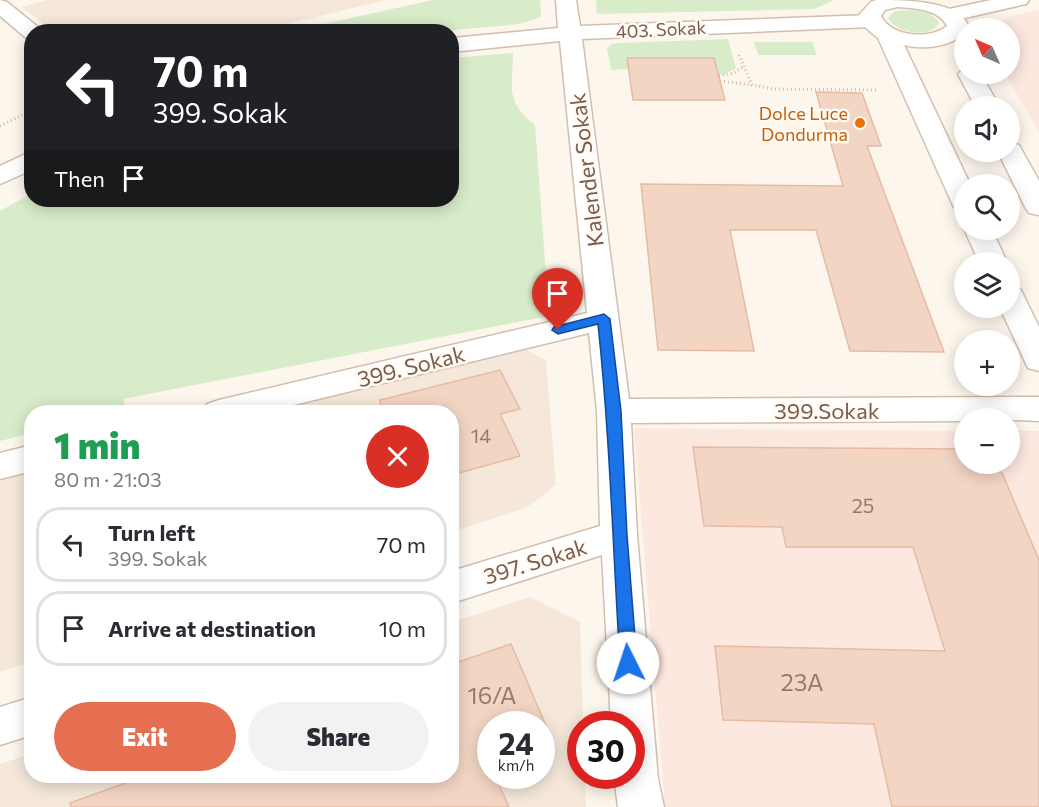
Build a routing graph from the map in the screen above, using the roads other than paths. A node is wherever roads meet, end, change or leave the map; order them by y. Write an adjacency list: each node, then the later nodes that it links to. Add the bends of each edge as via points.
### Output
1 (20, 0): 4 (street)
2 (566, 0): 8 (street, Kalender Sokak)
3 (1019, 0): 5 (street)
4 (0, 6): 7 (street)
5 (942, 14): 6 (street, via 897,1); 6 (street, via 931,41 900,38); 9 (street)
6 (878, 15): 8 (street, 403. Sokak); 14 (street)
7 (24, 25)
8 (570, 33): 10 (street, 403. Sokak); 17 (street, Kalender Sokak)
9 (954, 40)
10 (459, 44)
11 (1016, 162): 15 (street)
12 (24, 163): 13 (street)
13 (0, 176)
14 (954, 179)
15 (1039, 207)
16 (1020, 318): 18 (street)
17 (604, 319): 19 (street, 399. Sokak); 21 (street, Kalender Sokak)
18 (1039, 360)
19 (248, 405)
20 (1039, 409): 21 (street, 399.Sokak)
21 (614, 411): 24 (street, Kalender Sokak)
22 (24, 460): 23 (street)
23 (0, 466)
24 (619, 535): 25 (street, 397. Sokak); 28 (street, Kalender Sokak)
25 (459, 585)
26 (24, 718): 27 (street)
27 (0, 726)
28 (641, 807)

